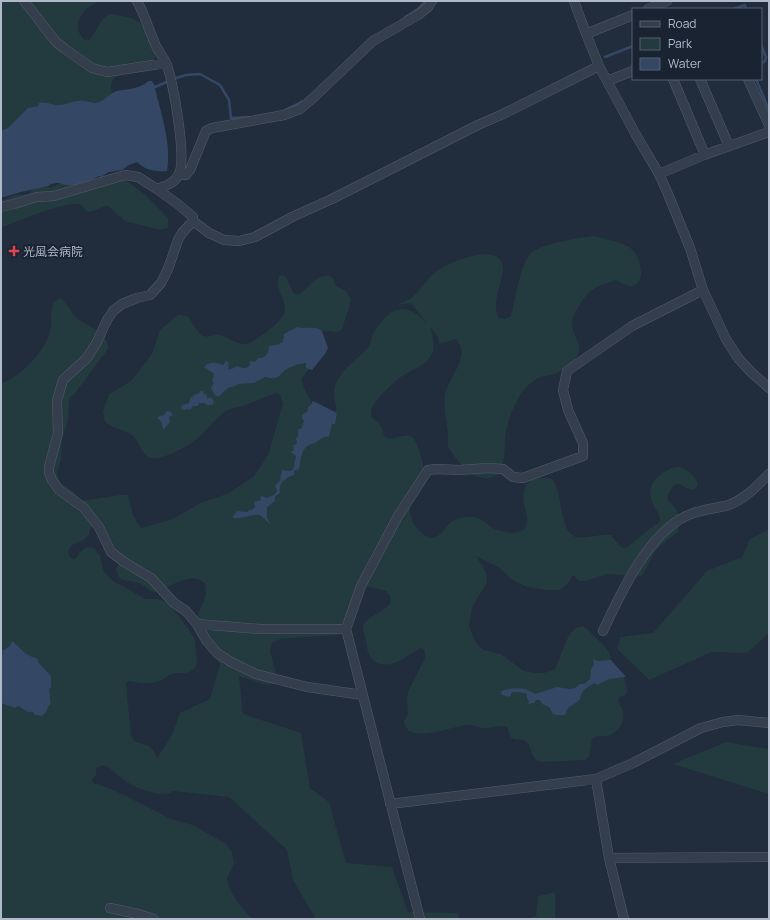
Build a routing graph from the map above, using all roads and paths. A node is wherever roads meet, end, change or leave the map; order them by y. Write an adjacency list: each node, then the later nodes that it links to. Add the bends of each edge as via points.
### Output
1 (24, 1): 9 (street, via 56,42 92,68 107,72)
2 (137, 1): 9 (street)
3 (432, 1): 20 (street, via 418,15 373,41 300,109 284,115 206,131 190,170 186,174)
4 (574, 1): 8 (street)
5 (667, 1): 6 (street)
6 (650, 8)
7 (632, 15): 8 (street)
8 (586, 34): 10 (street)
9 (166, 63): 20 (street, via 182,150)
10 (599, 66): 15 (street); 24 (street, via 255,237 239,241 224,240)
11 (632, 71): 15 (street)
12 (673, 80): 19 (street)
13 (700, 80): 18 (street)
14 (748, 80): 16 (street)
15 (607, 81): 21 (street)
16 (769, 124)
17 (769, 132): 18 (street)
18 (729, 146): 19 (street)
19 (705, 155): 21 (street)
20 (179, 174): 22 (street, via 174,181)
21 (659, 174): 25 (street, via 690,248)
22 (157, 189): 23 (street, via 138,178 125,175 54,196 37,197); 24 (street, via 190,213)
23 (1, 207)
24 (193, 221): 28 (street, via 178,240 168,269 158,287 150,295 122,304 113,310 87,358 63,380 57,400 58,433 49,473 59,490 83,507 99,527 111,552 151,578)
25 (703, 290): 26 (street, via 738,358); 29 (street, via 632,326 567,371 563,390 568,410 583,444 583,456 523,478 514,477 503,469 428,470 398,516 361,586)
26 (769, 388)
27 (769, 474): 30 (street, via 734,503 685,516 656,539 618,598)
28 (198, 624): 29 (street, via 260,629); 31 (street, via 206,640 217,653 256,674 307,687)
29 (346, 629): 31 (street)
30 (603, 631)
31 (363, 695): 34 (street)
32 (769, 723): 33 (street, via 738,720 701,728)
33 (596, 779): 34 (street); 36 (street)
34 (390, 804): 39 (street)
35 (769, 857): 36 (street)
36 (609, 858): 40 (street)
37 (110, 908): 38 (street)
38 (154, 919)
39 (420, 919)
40 (624, 919)

